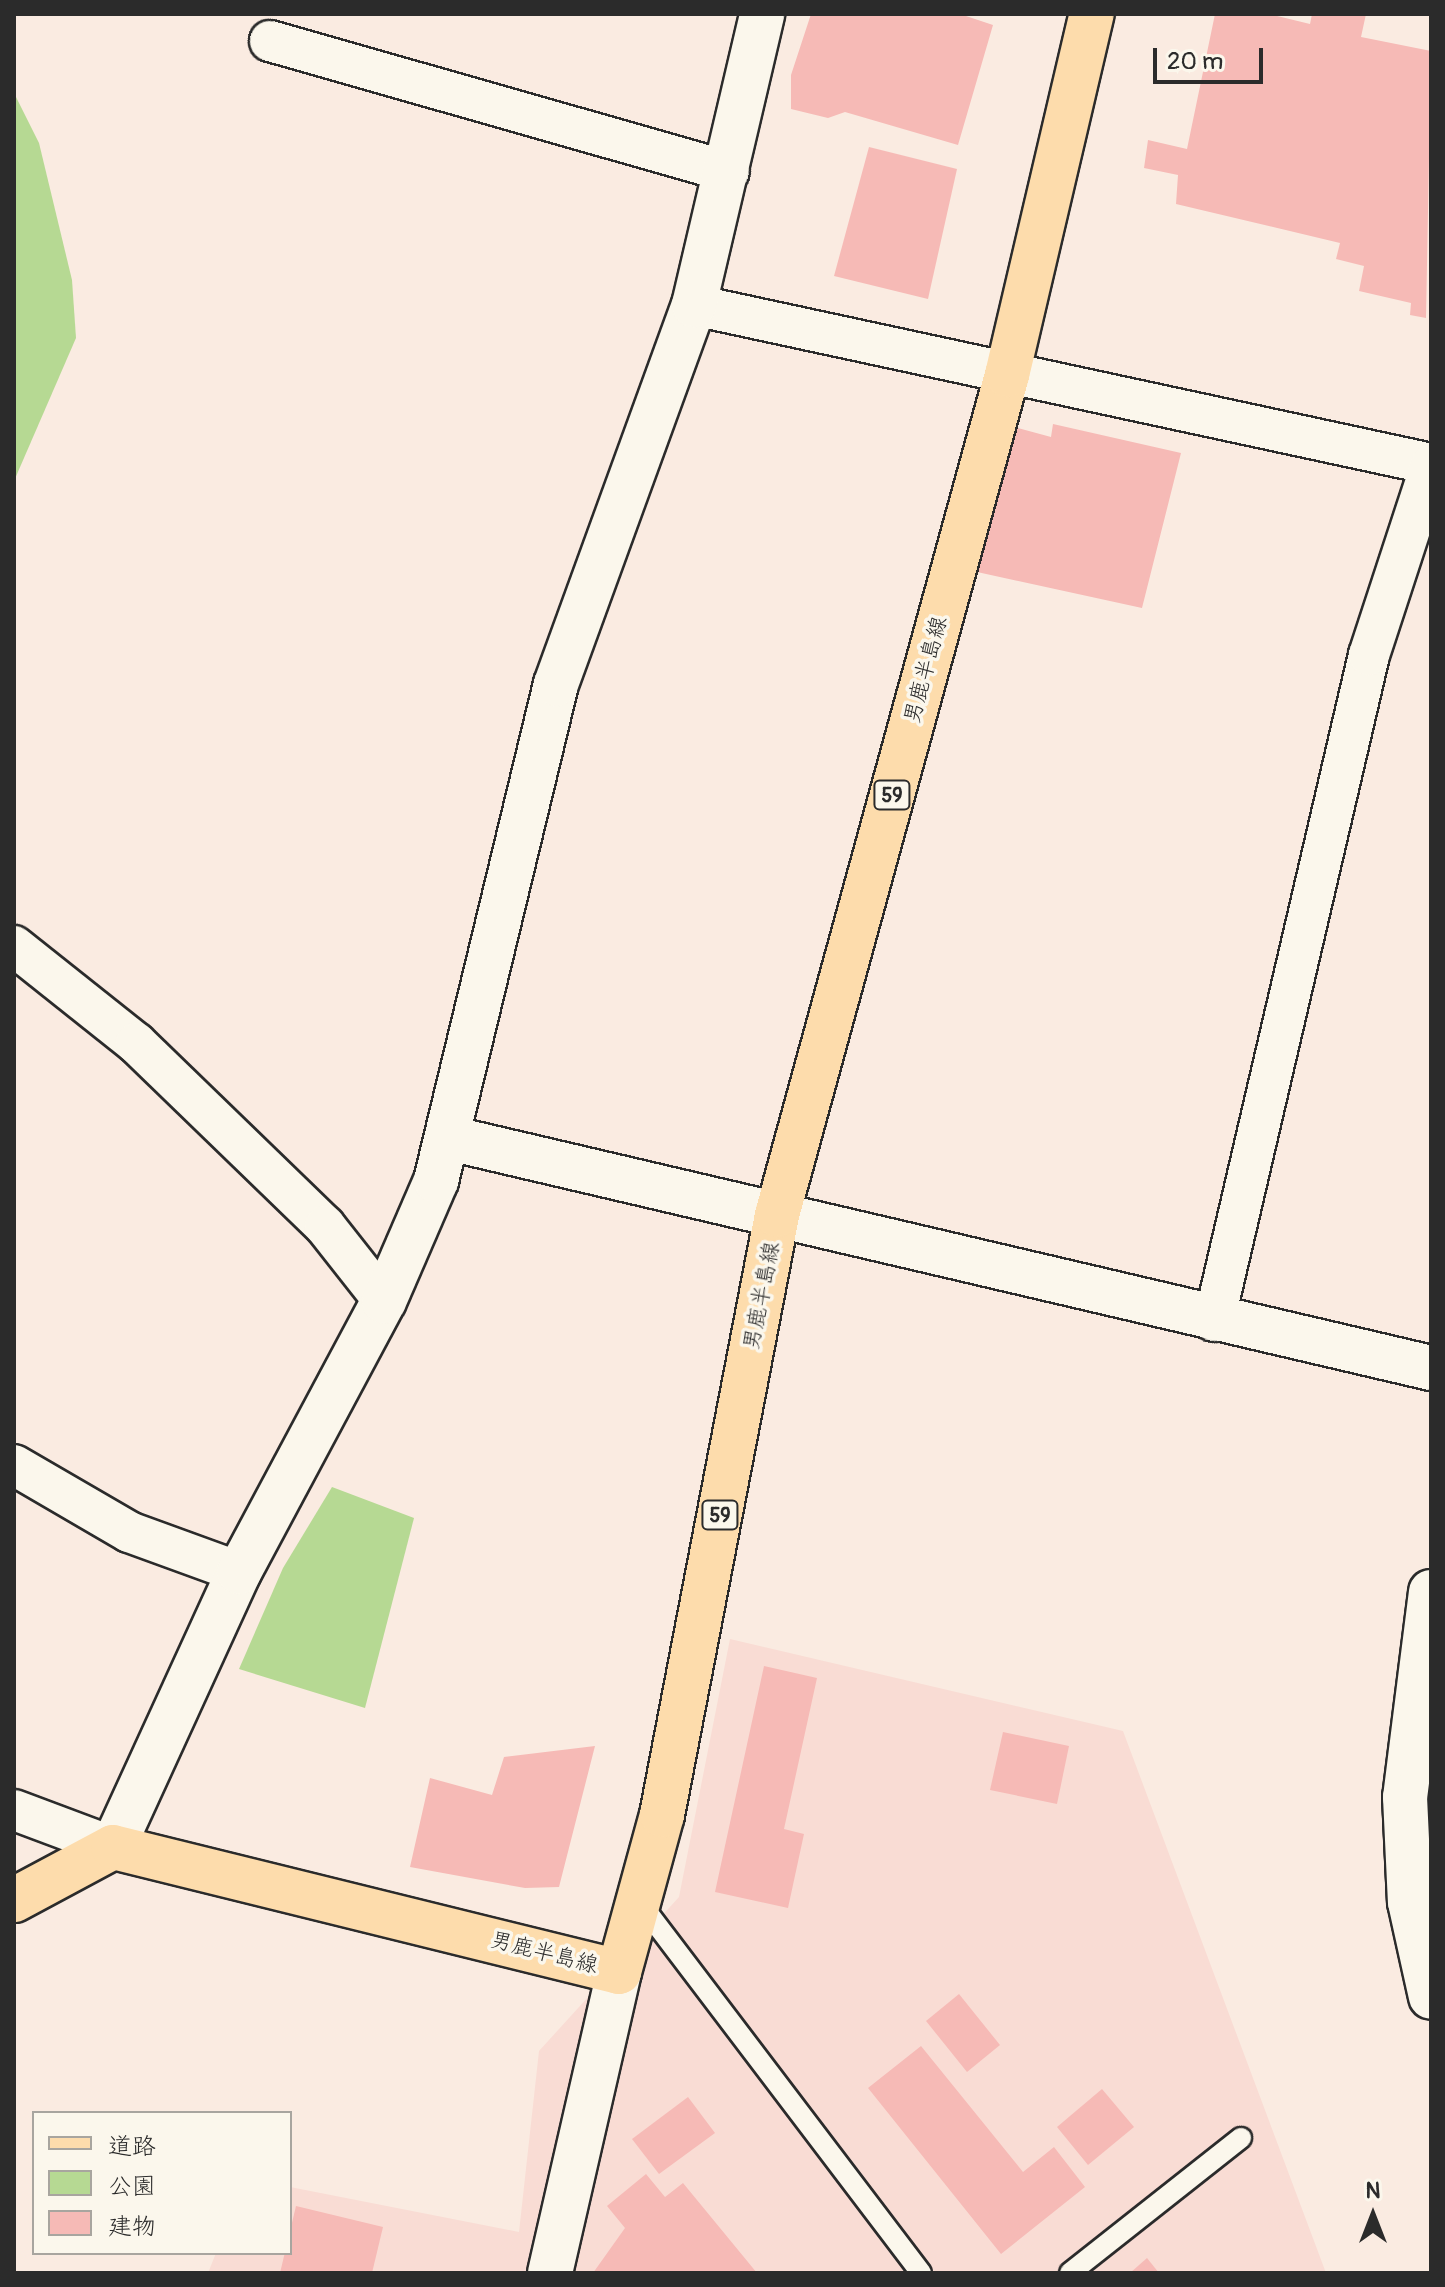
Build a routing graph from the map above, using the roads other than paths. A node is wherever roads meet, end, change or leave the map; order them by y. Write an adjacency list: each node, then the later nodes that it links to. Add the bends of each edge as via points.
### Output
1 (762, 14): 4 (street)
2 (1092, 14): 6 (main road, 男鹿半島線 / 59)
3 (270, 41): 4 (street)
4 (729, 172): 5 (street)
5 (694, 305): 6 (street); 9 (street, via 556,684)
6 (1007, 375): 7 (street); 10 (main road, 男鹿半島線 / 59)
7 (1431, 464): 12 (street, via 1369,655)
8 (14, 946): 11 (street, via 136,1043 325,1226)
9 (449, 1138): 10 (street); 11 (street)
10 (777, 1215): 12 (street); 20 (main road, 男鹿半島線 / 59)
11 (384, 1301): 15 (street)
12 (1214, 1321): 13 (street)
13 (1431, 1368)
14 (14, 1465): 15 (street, via 129,1532)
15 (239, 1572): 18 (street)
16 (1431, 1592): 22 (street, via 1405,1797 1410,1902)
17 (14, 1810): 18 (street)
18 (113, 1847): 19 (main road); 21 (main road, 男鹿半島線)
19 (14, 1900)
20 (641, 1904): 21 (main road, 男鹿半島線 / 59); 25 (lane)
21 (619, 1972): 24 (street)
22 (1431, 1997)
23 (1241, 2138): 26 (lane)
24 (550, 2273)
25 (921, 2273)
26 (1070, 2273)

